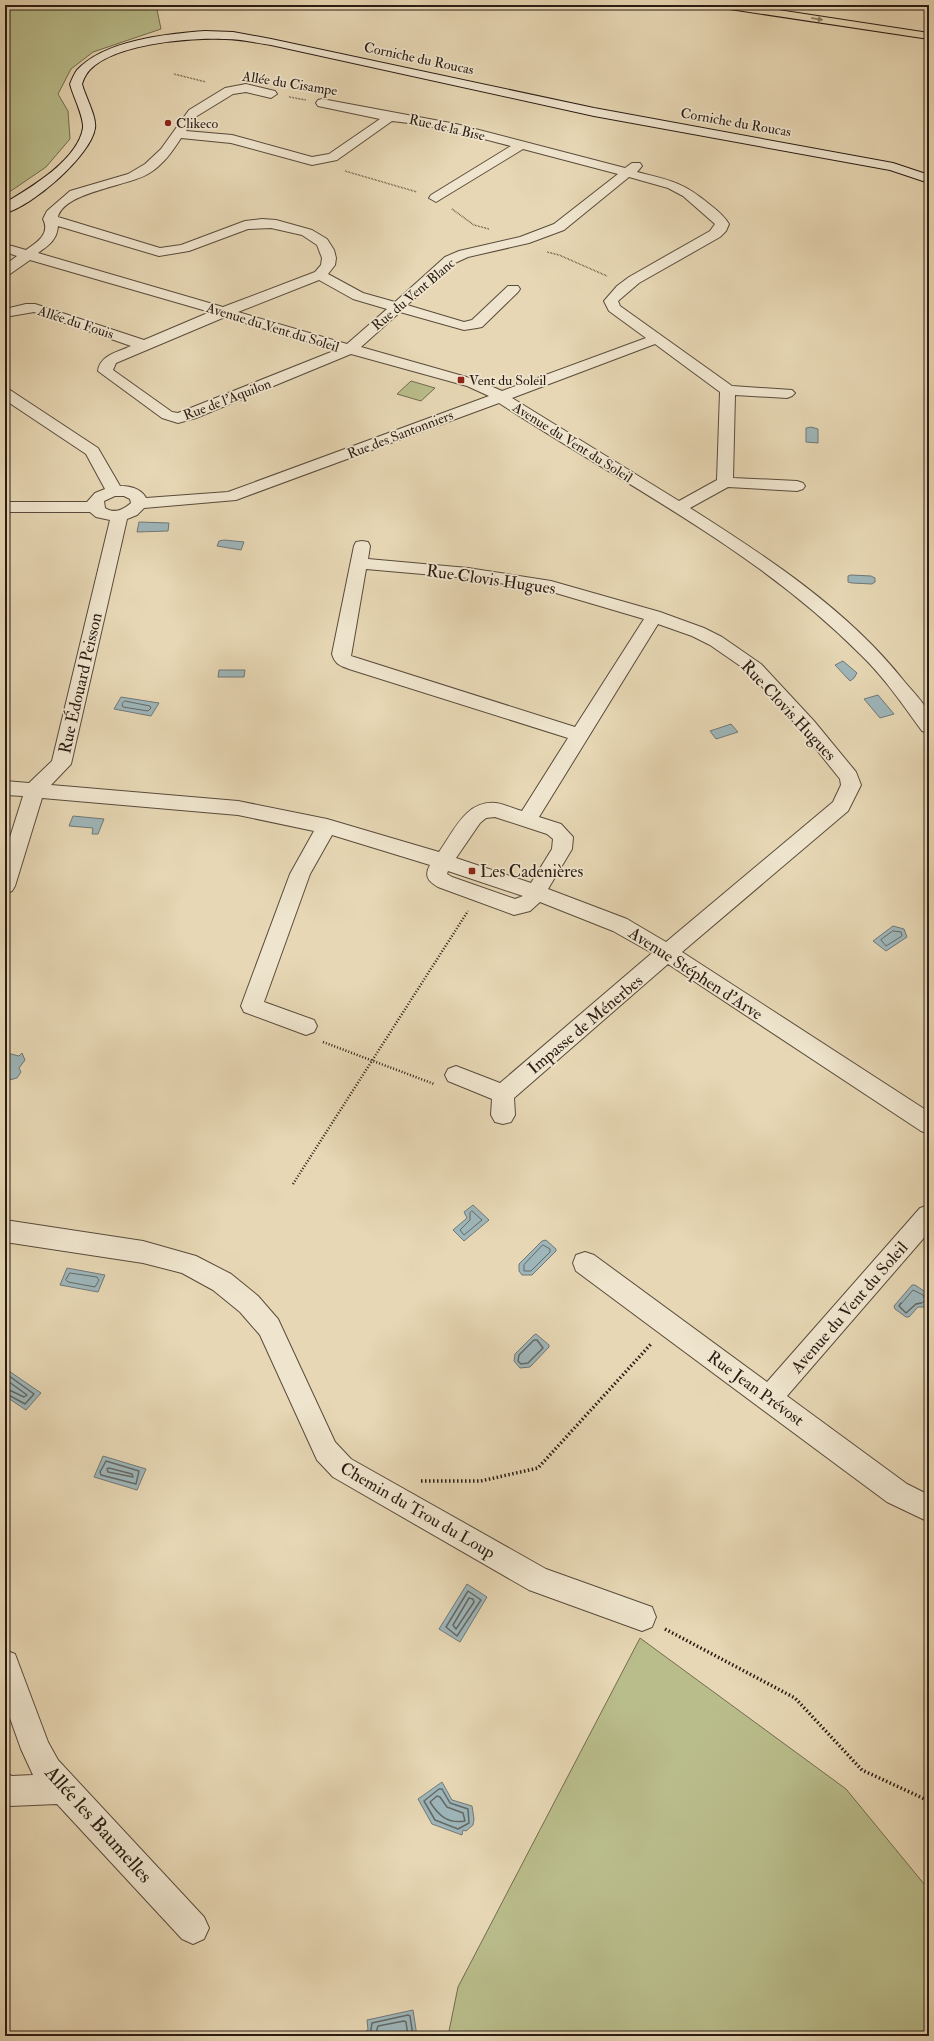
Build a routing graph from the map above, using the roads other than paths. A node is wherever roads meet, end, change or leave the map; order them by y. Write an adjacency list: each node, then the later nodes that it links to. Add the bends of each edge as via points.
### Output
1 (723, 5): 2 (highway, one-way to 2)
2 (929, 36)
3 (271, 94): 6 (street, Allée du Cisampe, via 246,88 234,89 193,112)
4 (322, 103): 5 (street, Allée du Cisampe)
5 (390, 117): 6 (street, Rue de la Bise, via 333,157 312,162 232,139); 7 (street, Rue de la Bise, via 456,128)
6 (178, 134): 12 (street, via 152,166 136,175 68,198 52,214)
7 (521, 145): 8 (street, Rue de la Bise); 10 (street)
8 (633, 169): 18 (street, Rue du Vent Blanc, via 559,227 450,260); 21 (street, Rue de la Bise, via 681,189 722,224 715,234 627,285 611,301 611,305)
9 (929, 179): 11 (street, Corniche du Roucas, via 893,167 594,112 271,42 221,35 186,36 130,46 107,55 81,73 76,84 89,127 80,150 50,178)
10 (436, 198)
11 (5, 209)
12 (50, 220): 14 (street, via 50,236); 16 (street, via 159,252 177,251 251,224 267,223 296,229 323,242 330,258 328,266)
13 (5, 248): 14 (street, Avenue du Vent du Soleil)
14 (29, 255): 15 (street); 19 (street, Avenue du Vent du Soleil)
15 (5, 271)
16 (320, 274): 18 (street, via 358,296); 19 (street, Rue de l'Aquilon)
17 (513, 289): 18 (street, via 477,324 469,326)
18 (396, 307): 23 (street, Rue du Vent Blanc)
19 (224, 312): 22 (street, Rue de l'Aquilon); 23 (street, Avenue du Vent du Soleil)
20 (5, 313): 22 (street, Allée du Fouis, via 35,308)
21 (656, 339): 24 (street); 27 (street, Rue des Santonniers)
22 (146, 346): 23 (street, Rue de l'Aquilon, via 111,360 105,371 167,415 178,418)
23 (350, 350): 27 (street, Avenue du Vent du Soleil, via 472,383)
24 (728, 390): 26 (street); 28 (street)
25 (5, 393): 30 (street, via 92,451)
26 (787, 393)
27 (499, 396): 31 (street, Rue des Santonniers, via 230,497); 34 (street, Avenue du Vent du Soleil)
28 (725, 482): 29 (street); 34 (street)
29 (797, 486)
30 (114, 491): 31 (street, via 133,493); 33 (street, via 97,499)
31 (139, 503): 35 (street, via 132,511)
32 (5, 507): 33 (street)
33 (95, 507): 35 (street, via 101,513)
34 (678, 508): 37 (street, Avenue du Vent du Soleil, via 758,560 846,629 869,652)
35 (119, 516): 40 (street, Rue Édouard Peisson, via 61,764)
36 (654, 616): 38 (street); 38 (street, Rue Clovis Hugues, via 551,586 361,554 341,654 343,660 355,666); 46 (street, Rue Clovis Hugues, via 716,641 755,668 812,731 848,777 851,786 841,806 751,880)
37 (929, 727)
38 (579, 736): 41 (street)
39 (5, 788): 40 (street, Avenue Stéphen d'Arve)
40 (35, 789): 42 (street, Avenue Stéphen d'Arve, via 238,808); 44 (street, Rue Édouard Peisson)
41 (527, 820): 43 (street, via 496,810 481,811 473,818); 45 (street, via 554,829 563,838 562,848)
42 (327, 826): 43 (street, Avenue Stéphen d'Arve); 47 (street, via 300,874 252,1006)
43 (444, 862): 45 (street, Avenue Stéphen d'Arve); 45 (street, via 437,871 437,877 514,907 524,906)
44 (5, 886)
45 (535, 892): 46 (street, Avenue Stéphen d'Arve, via 614,922)
46 (668, 954): 48 (street, Impasse de Ménerbes, via 503,1104); 49 (street, Avenue Stéphen d'Arve)
47 (306, 1026)
48 (456, 1075)
49 (929, 1124)
50 (929, 1215): 53 (street, Avenue du Vent du Soleil)
51 (5, 1231): 55 (street, Chemin du Trou du Loup, via 143,1252 186,1264 222,1282 249,1304 269,1327 326,1451 342,1468 539,1580)
52 (585, 1263): 53 (street, Rue Jean Prévost)
53 (769, 1398): 54 (street, Rue Jean Prévost, via 897,1493)
54 (929, 1509)
55 (642, 1617)
56 (5, 1664): 58 (street, Allée les Baumelles, via 36,1748 47,1771)
57 (5, 1788): 58 (street, via 10,1791)
58 (63, 1788): 59 (street, Allée les Baumelles)
59 (193, 1928)

